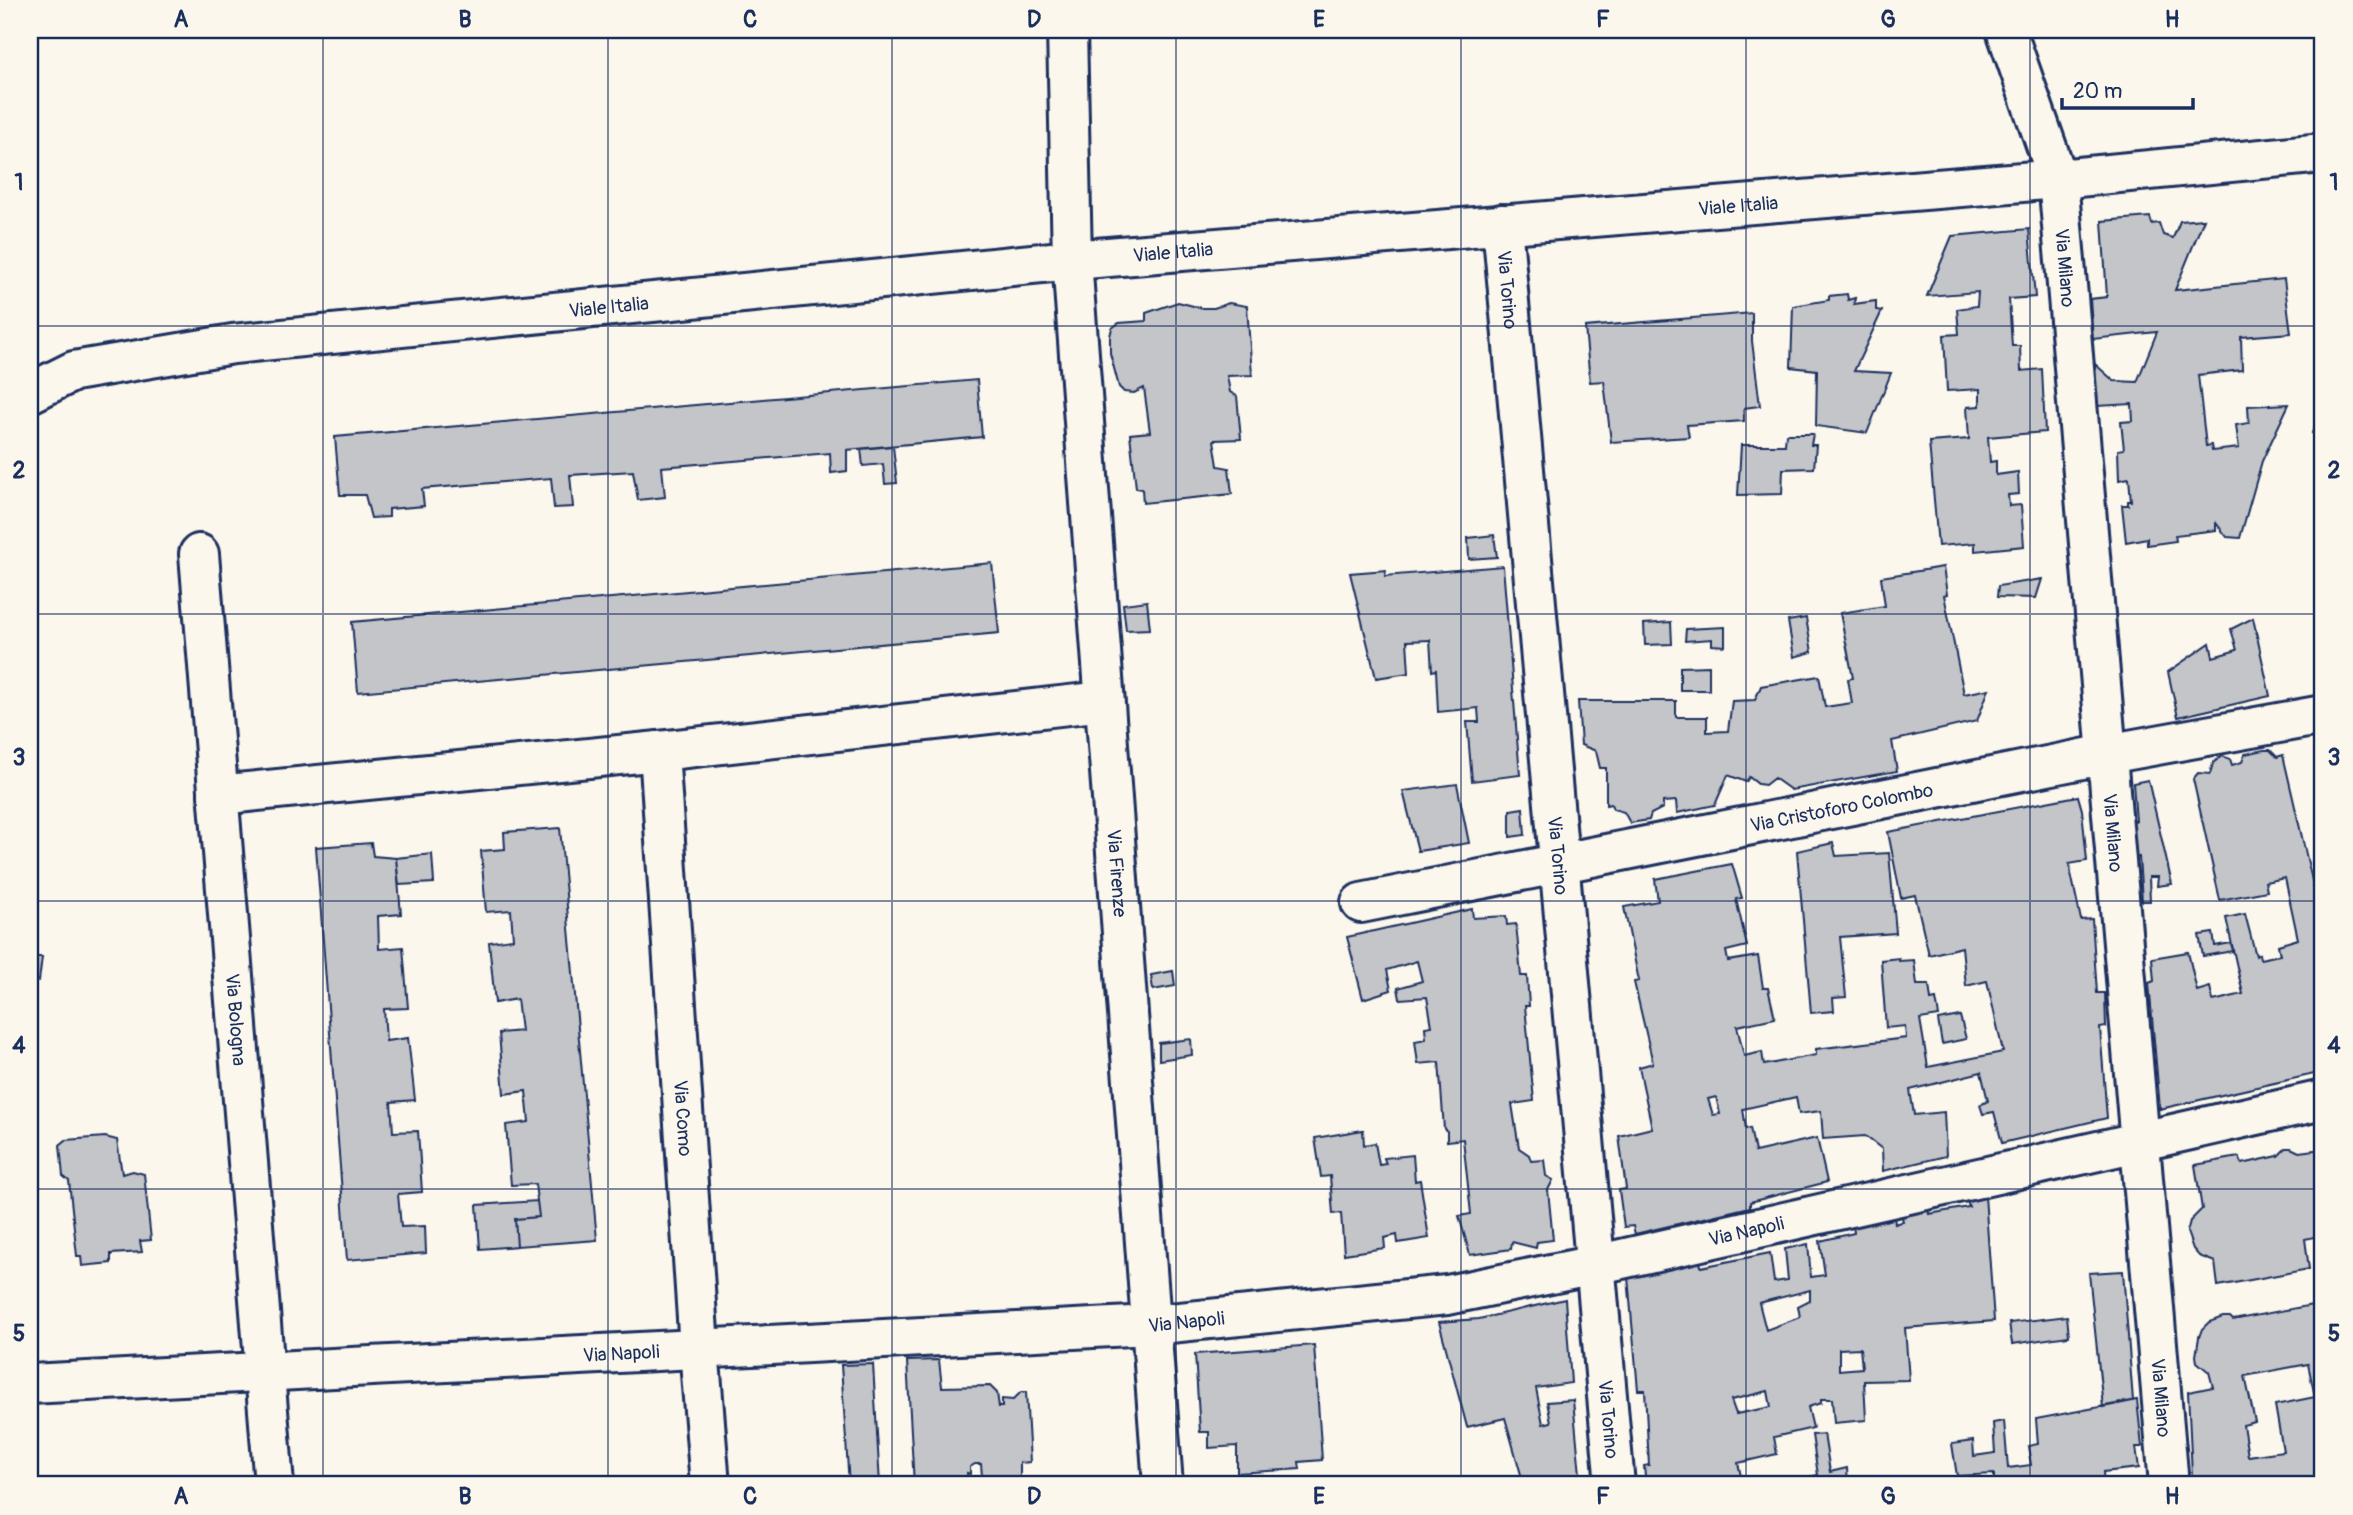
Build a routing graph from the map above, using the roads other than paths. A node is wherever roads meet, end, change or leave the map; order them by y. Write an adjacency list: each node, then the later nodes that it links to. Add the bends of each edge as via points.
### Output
1 (1067, 30): 6 (street, Via Firenze)
2 (2006, 30): 4 (street, Via Milano)
3 (2323, 153): 4 (street, Viale Italia)
4 (2058, 179): 5 (street, Viale Italia); 12 (street, Via Milano)
5 (1503, 224): 6 (street, Viale Italia); 14 (street, Via Torino)
6 (1072, 260): 7 (street, Viale Italia, via 233,344 74,371); 9 (street, Via Firenze)
7 (30, 393)
8 (199, 554): 13 (street, Via Bologna)
9 (1104, 701): 11 (street); 19 (street, Via Firenze)
10 (2323, 715): 12 (street, Via Cristoforo Colombo)
11 (659, 751): 13 (street); 20 (street, Via Como)
12 (2107, 754): 14 (street, Via Cristoforo Colombo); 17 (street, Via Milano)
13 (218, 795): 21 (street, Via Bologna)
14 (1559, 864): 15 (street, Via Cristoforo Colombo); 18 (street, Via Torino)
15 (1361, 904)
16 (2323, 1100): 17 (street, Via Napoli)
17 (2140, 1140): 18 (street, Via Napoli); 27 (street, Via Milano)
18 (1595, 1265): 19 (street, Via Napoli, via 1447,1295); 26 (street, Via Torino)
19 (1150, 1325): 20 (street, Via Napoli); 25 (street, Via Firenze)
20 (699, 1348): 21 (street, Via Napoli); 24 (street, Via Como)
21 (264, 1371): 22 (street, Via Napoli); 23 (street, Via Bologna)
22 (30, 1384)
23 (274, 1485)
24 (710, 1485)
25 (1163, 1485)
26 (1615, 1485)
27 (2169, 1485)

